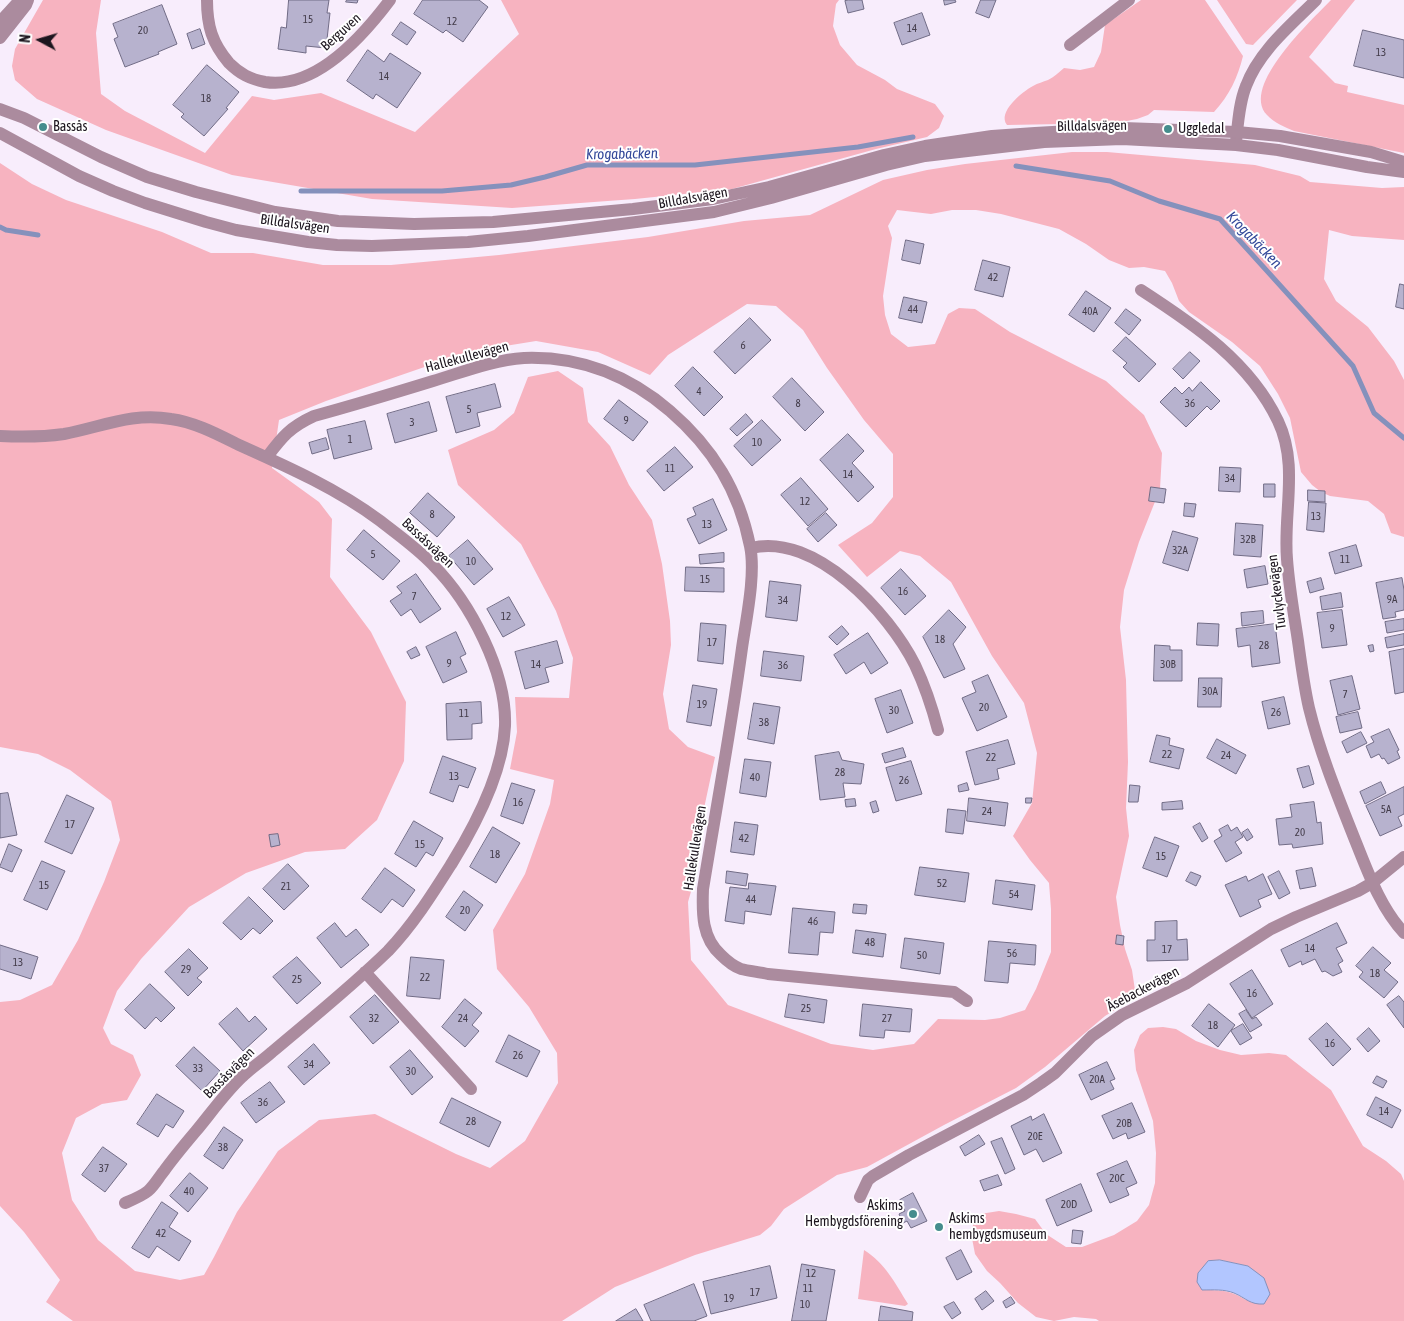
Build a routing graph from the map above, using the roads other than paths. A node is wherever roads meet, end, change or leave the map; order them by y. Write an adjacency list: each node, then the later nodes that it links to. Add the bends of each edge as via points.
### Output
1 (20, 0): 7 (street)
2 (28, 0): 8 (street)
3 (207, 0): 4 (street, Berguven, via 213,39 224,57 244,76 271,82 289,82 308,76 337,58 374,22)
4 (390, 0)
5 (1129, 0): 9 (street)
6 (1316, 0): 12 (street, via 1270,45 1257,65 1246,87)
7 (0, 22)
8 (0, 38)
9 (1070, 45)
10 (0, 109): 12 (street, Billdalsvägen, via 101,157 196,192 276,212 338,221 414,224 493,222 713,199 884,155 992,136 1123,128)
11 (0, 133): 12 (street, Billdalsvägen, via 113,191 206,222 299,241 372,246 468,242 714,212 886,165 993,147 1122,139)
12 (1237, 138): 13 (street, Billdalsvägen, via 1280,136 1371,152); 14 (street, Billdalsvägen, via 1278,150)
13 (1404, 162)
14 (1404, 172)
15 (1141, 290): 21 (street, Tuvlyckevägen, via 1232,357 1259,388 1279,422 1289,462 1288,573 1309,708 1337,794)
16 (0, 436): 17 (street, Bassåsvägen, via 47,436 128,418 174,419)
17 (267, 458): 18 (street, Hallekullevägen, via 282,436 308,419 489,364 522,358 582,364 613,374 644,390 696,437 726,477 738,503); 23 (street, Bassåsvägen, via 364,509 434,566 462,600 482,636 495,667 503,700 505,726 499,762 490,791 466,840 411,924)
18 (751, 548): 19 (street, via 772,546 810,556 849,582 873,605 897,634 914,664 927,692); 24 (street, Hallekullevägen, via 750,590 740,665 703,890 702,910 707,935 716,950 740,968 768,974 954,992)
19 (938, 730)
20 (1404, 857): 21 (street, Äsebackevägen)
21 (1372, 883): 22 (street, Tuvlyckevägen); 26 (street, Äsebackevägen, via 1271,929 1187,983 1122,1015 1092,1036 1041,1083 873,1176)
22 (1404, 933)
23 (365, 972): 25 (street); 27 (street, Bassåsvägen, via 241,1078 148,1192)
24 (967, 1001)
25 (471, 1089)
26 (860, 1197)
27 (125, 1203)

